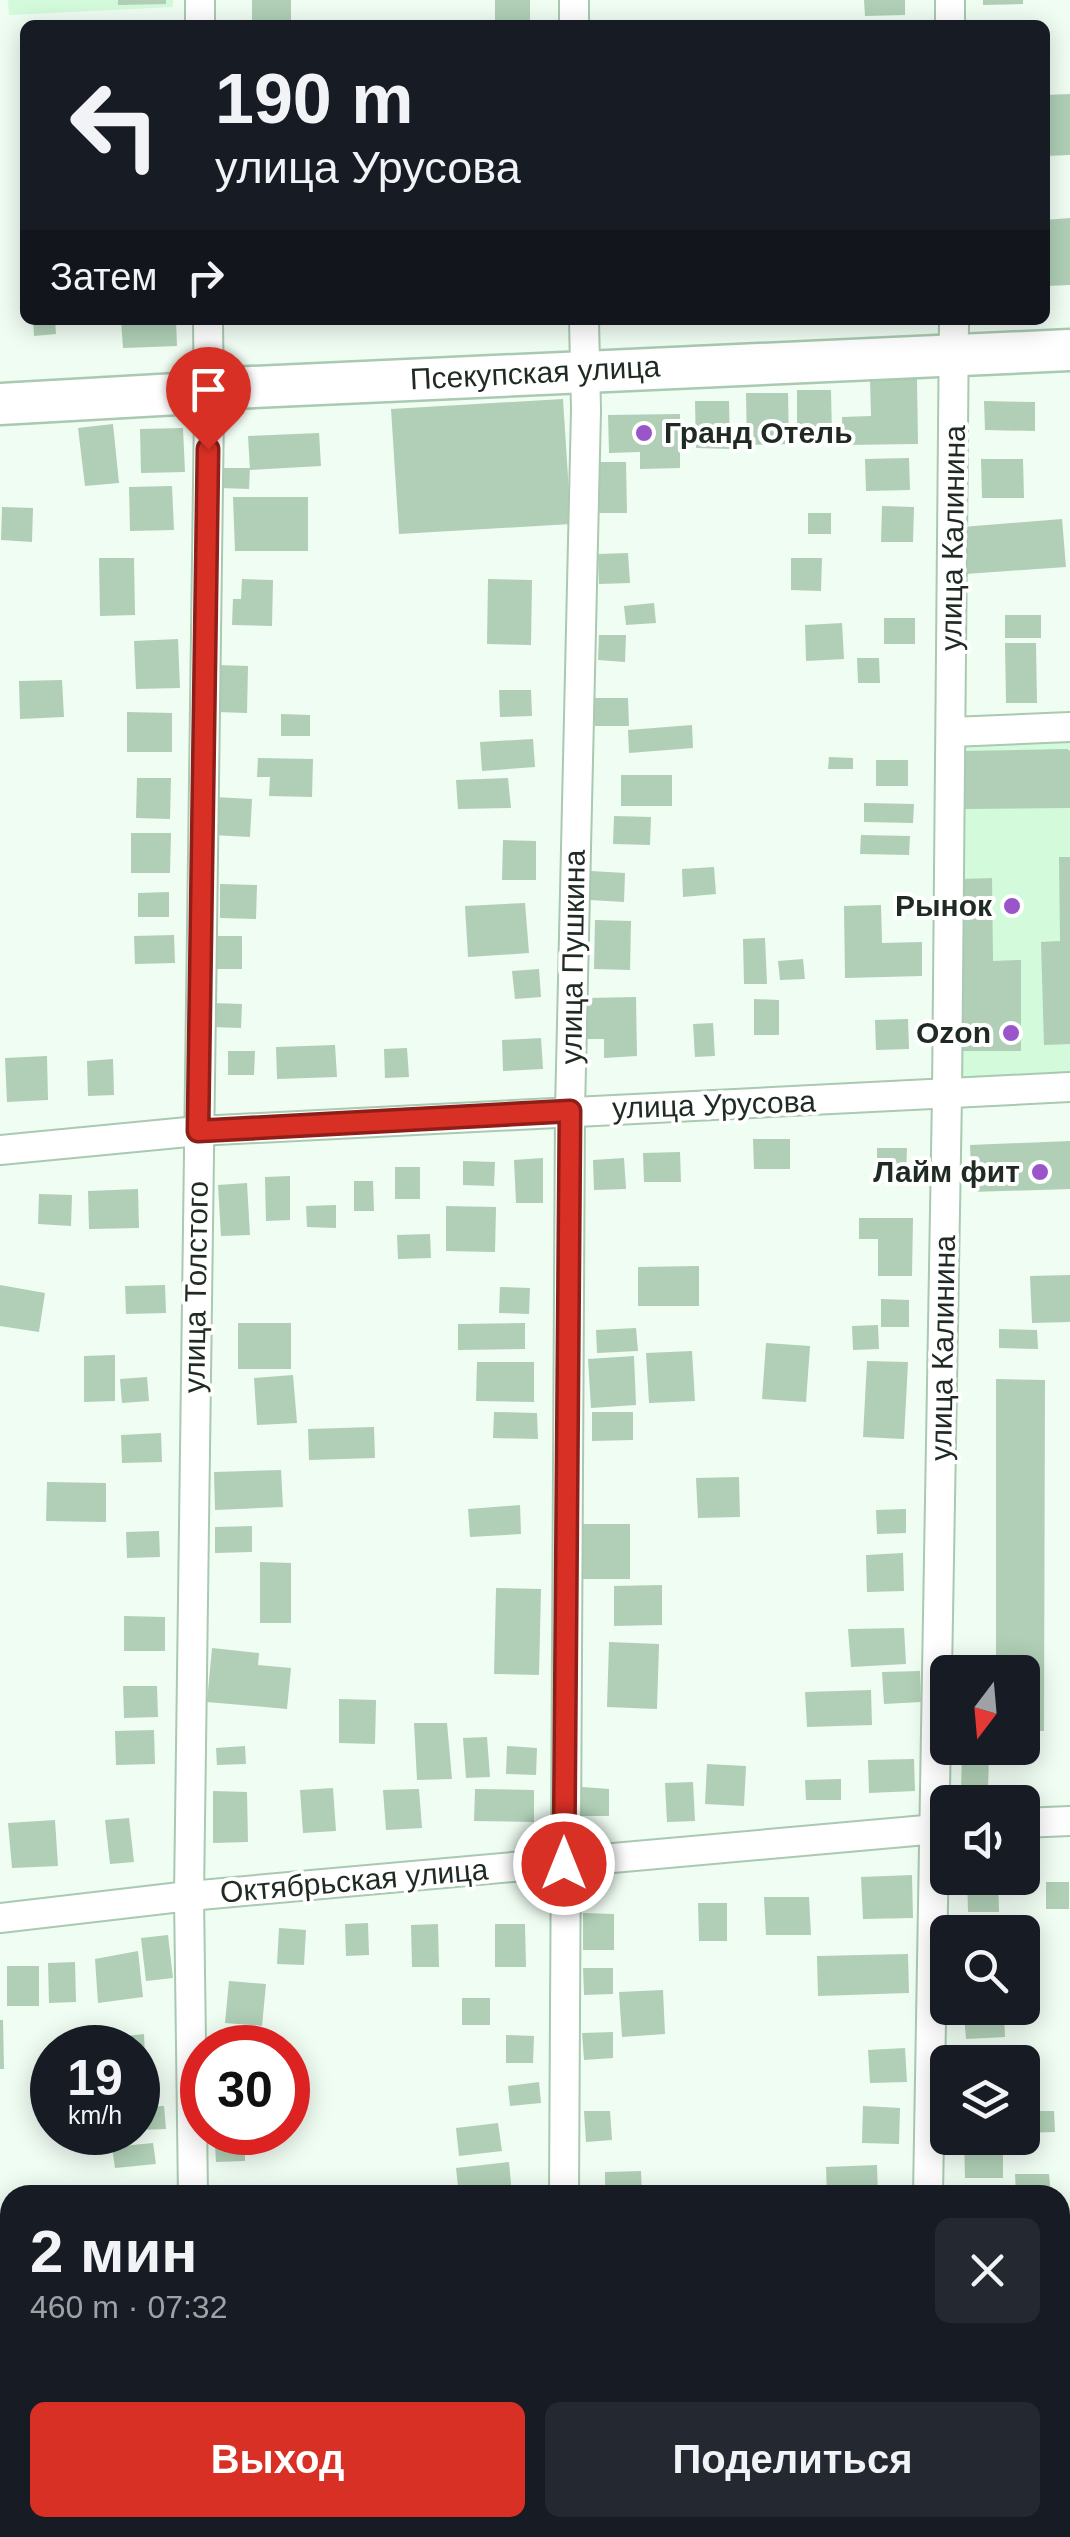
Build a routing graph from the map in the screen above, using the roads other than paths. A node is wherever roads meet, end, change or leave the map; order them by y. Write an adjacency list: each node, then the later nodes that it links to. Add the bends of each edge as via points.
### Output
1 (208, 325): 6 (street, улица Толстого)
2 (584, 325): 5 (street, улица Пушкина)
3 (954, 338): 4 (street, Псекупская улица); 5 (street, Псекупская улица); 9 (street, улица Калинина)
4 (1070, 350)
5 (585, 370): 6 (street, Псекупская улица); 12 (street, улица Пушкина)
6 (209, 389): 7 (street, Псекупская улица); 13 (street, улица Толстого)
7 (0, 404)
8 (1070, 727): 9 (street)
9 (950, 732): 11 (street, улица Калинина)
10 (1070, 1087): 11 (street, улица Урусова)
11 (947, 1095): 12 (street, улица Урусова); 15 (street, улица Калинина)
12 (570, 1111): 13 (street, улица Урусова); 19 (street, улица Пушкина)
13 (198, 1131): 14 (street, улица Урусова); 21 (street, улица Толстого)
14 (0, 1150)
15 (942, 1785)
16 (1070, 1821): 17 (street)
17 (1040, 1822)
18 (930, 1829): 19 (street, Октябрьская улица)
19 (564, 1864): 21 (street, Октябрьская улица); 24 (street, улица Пушкина)
20 (939, 1895): 25 (street, улица Калинина)
21 (189, 1896): 22 (street, Октябрьская улица); 23 (street, улица Толстого)
22 (0, 1918)
23 (193, 2185)
24 (564, 2185)
25 (928, 2185)

